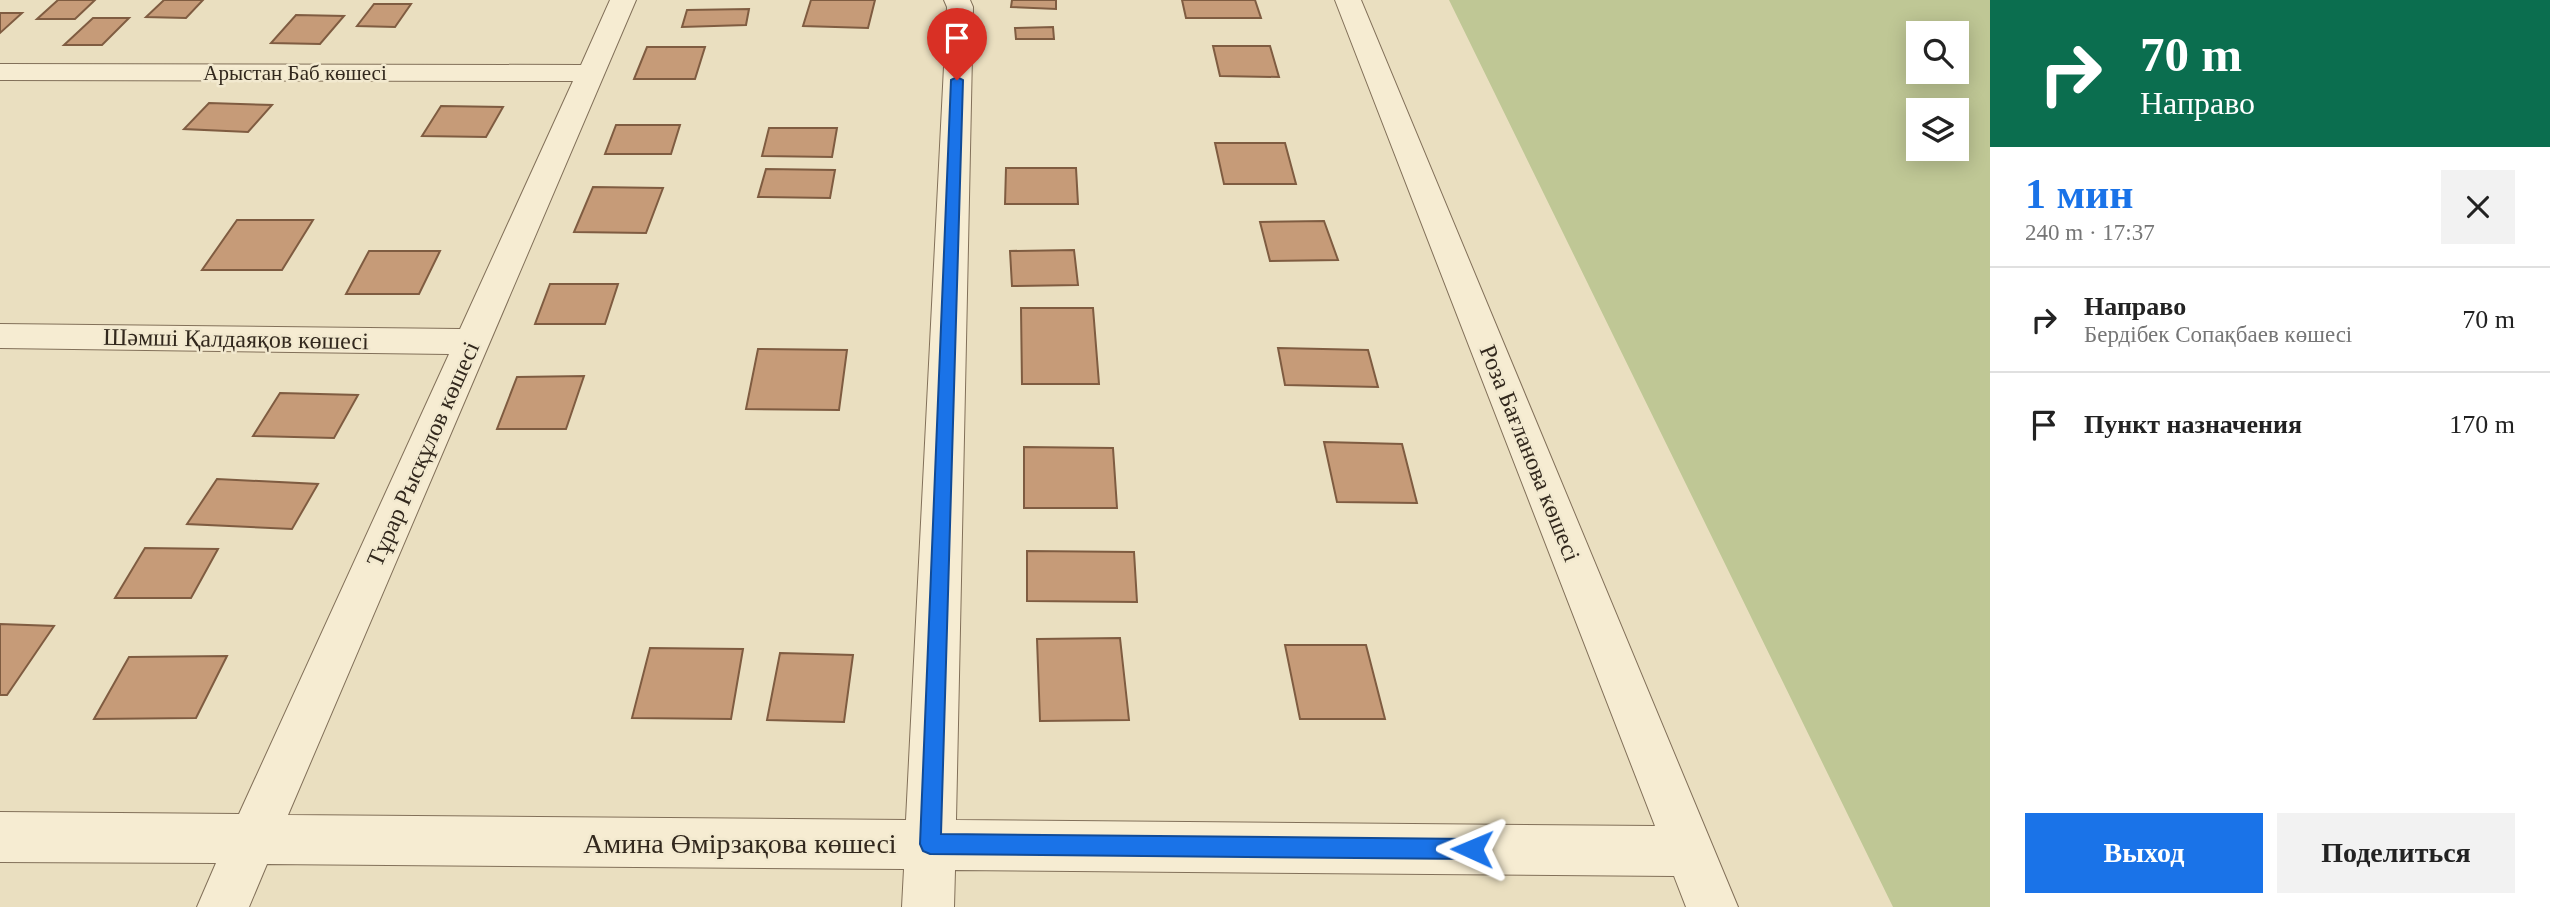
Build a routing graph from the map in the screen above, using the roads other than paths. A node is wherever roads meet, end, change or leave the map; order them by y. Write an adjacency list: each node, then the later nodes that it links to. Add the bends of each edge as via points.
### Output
1 (623, 0): 5 (street, Тұрар Рысқұлов көшесі)
2 (957, 0): 10 (street)
3 (1349, 0): 11 (street, Роза Бағланова көшесі)
4 (0, 72): 5 (street, Арыстан Баб көшесі)
5 (591, 73): 7 (street, Тұрар Рысқұлов көшесі)
6 (0, 336): 7 (street, Шәмші Қалдаяқов көшесі)
7 (472, 342): 9 (street, Тұрар Рысқұлов көшесі)
8 (0, 837): 9 (street, Амина Өмірзақова көшесі)
9 (253, 839): 10 (street, Амина Өмірзақова көшесі); 12 (street, Тұрар Рысқұлов көшесі)
10 (930, 844): 11 (street, Амина Өмірзақова көшесі); 13 (street)
11 (1689, 851): 14 (street, Роза Бағланова көшесі)
12 (223, 907)
13 (928, 907)
14 (1712, 907)

